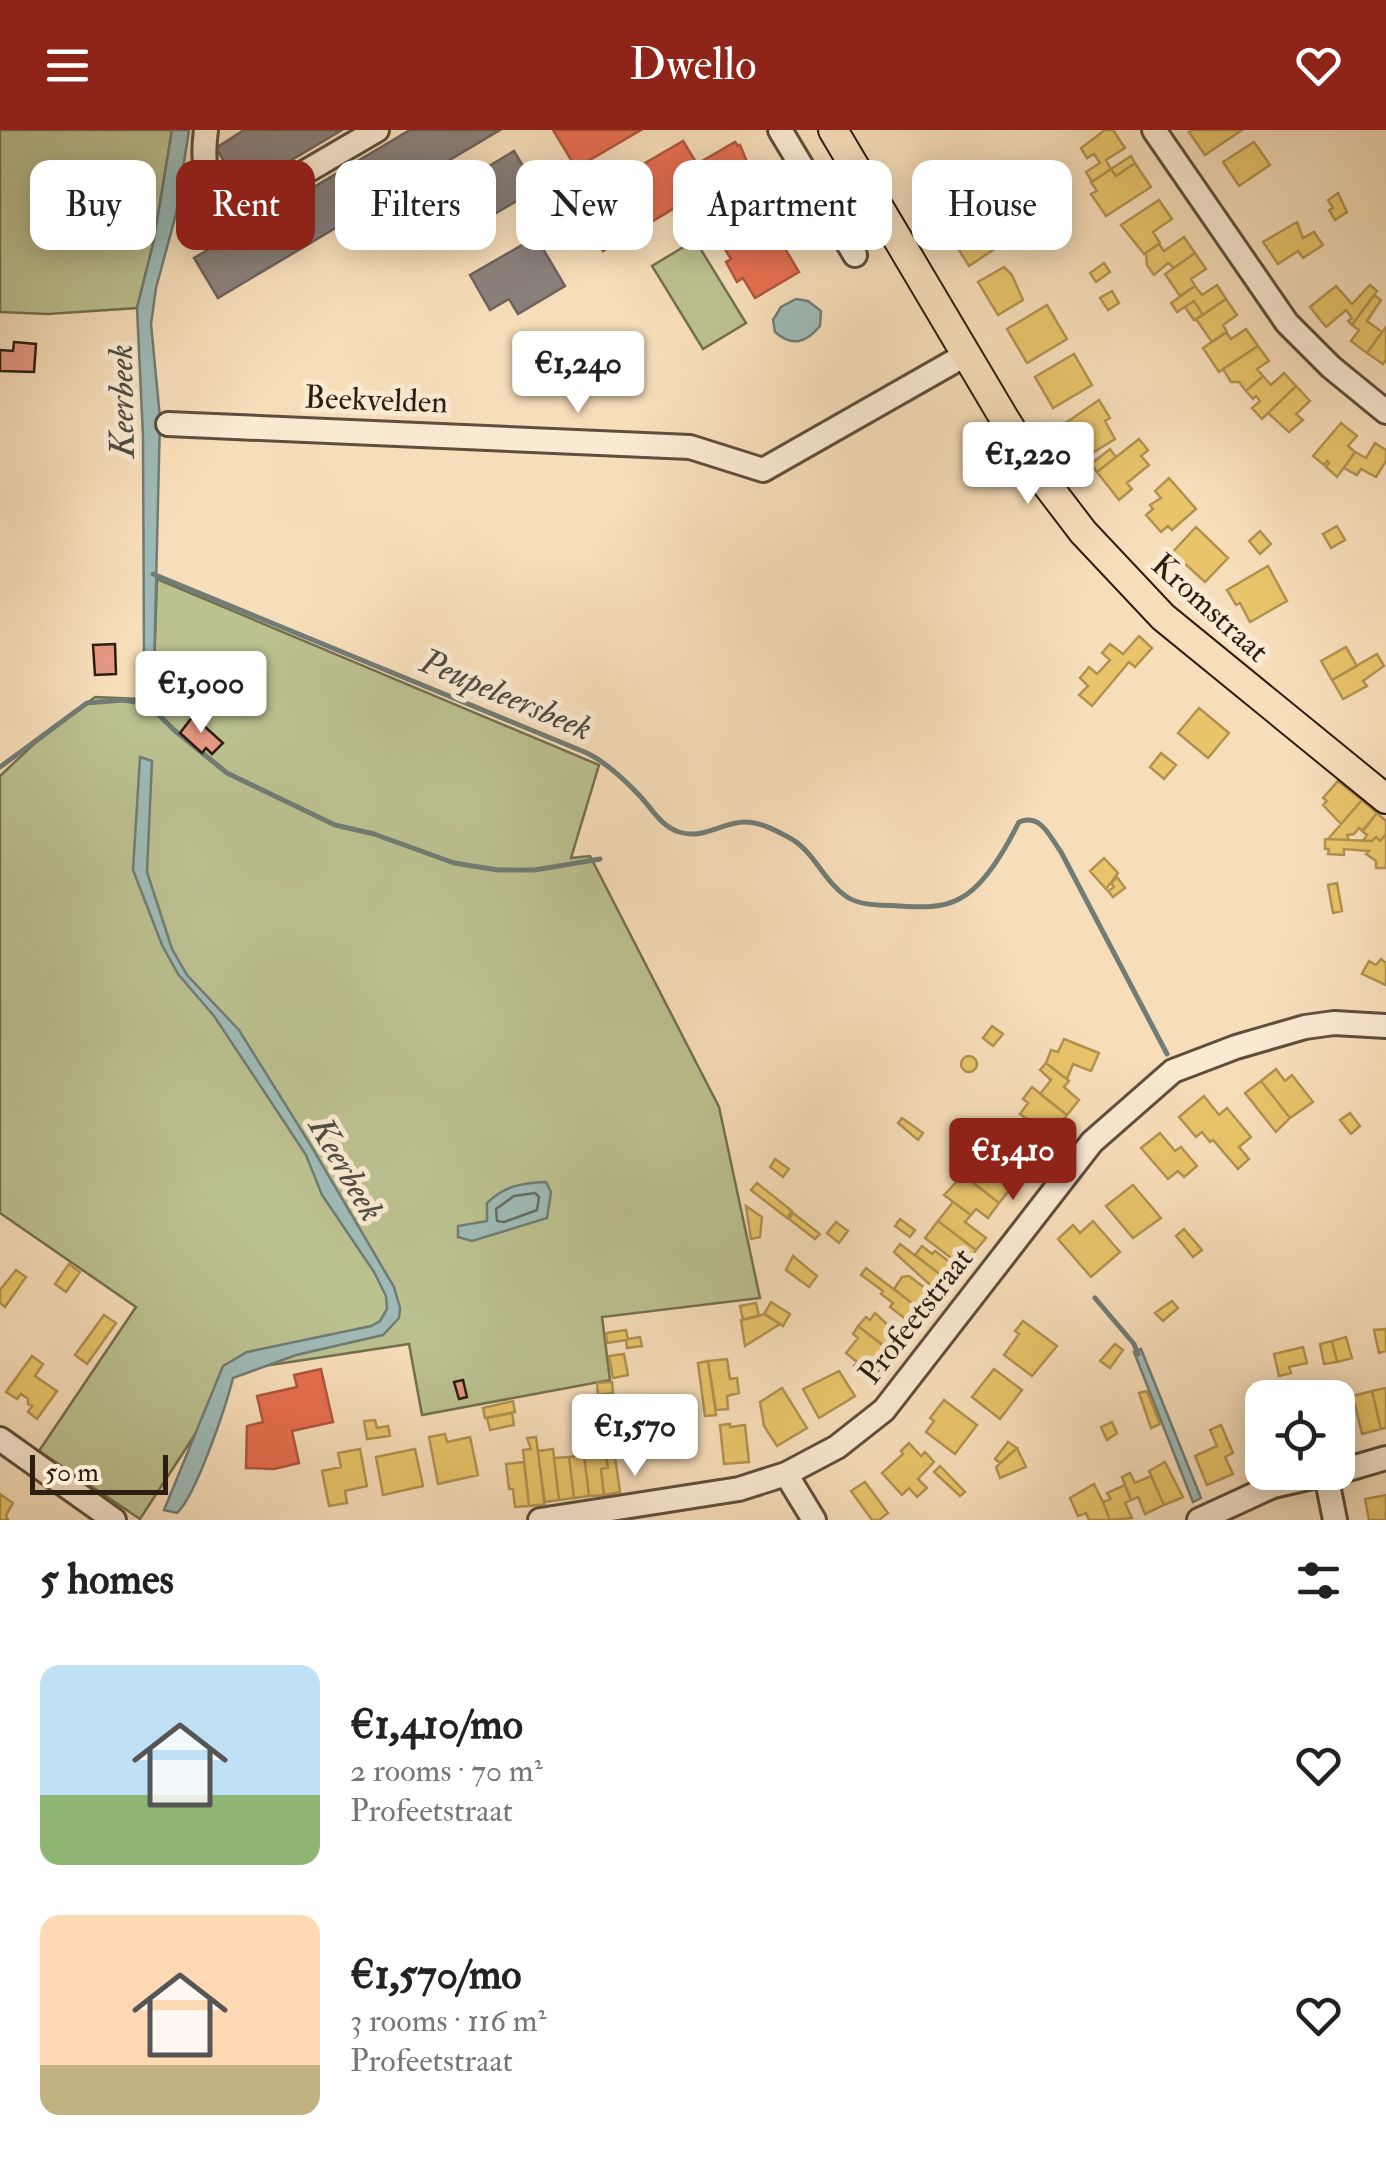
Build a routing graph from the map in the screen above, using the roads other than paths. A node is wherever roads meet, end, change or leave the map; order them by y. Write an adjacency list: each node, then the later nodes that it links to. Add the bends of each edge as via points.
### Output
1 (206, 130): 2 (street, via 204,169 213,189 239,206)
2 (377, 130)
3 (780, 130): 6 (street)
4 (833, 130): 7 (main road, Kromstraat)
5 (1154, 130): 8 (street, via 1287,322)
6 (855, 255)
7 (967, 354): 9 (street, Beekvelden, via 763,470 690,448); 10 (main road, Kromstraat, via 1042,478 1120,574 1248,689)
8 (1386, 412)
9 (168, 424)
10 (1386, 798)
11 (1386, 1026): 15 (street, Profeetstraat, via 1334,1023 1264,1038 1173,1072 1092,1142 884,1410 838,1447)
12 (0, 1439): 18 (street)
13 (1386, 1458): 14 (street)
14 (1355, 1467)
15 (786, 1474): 19 (street, Profeetstraat, via 739,1489); 20 (street)
16 (1264, 1490): 21 (street)
17 (1333, 1490): 22 (street)
18 (114, 1520)
19 (540, 1520)
20 (814, 1520)
21 (1199, 1520)
22 (1335, 1520)

